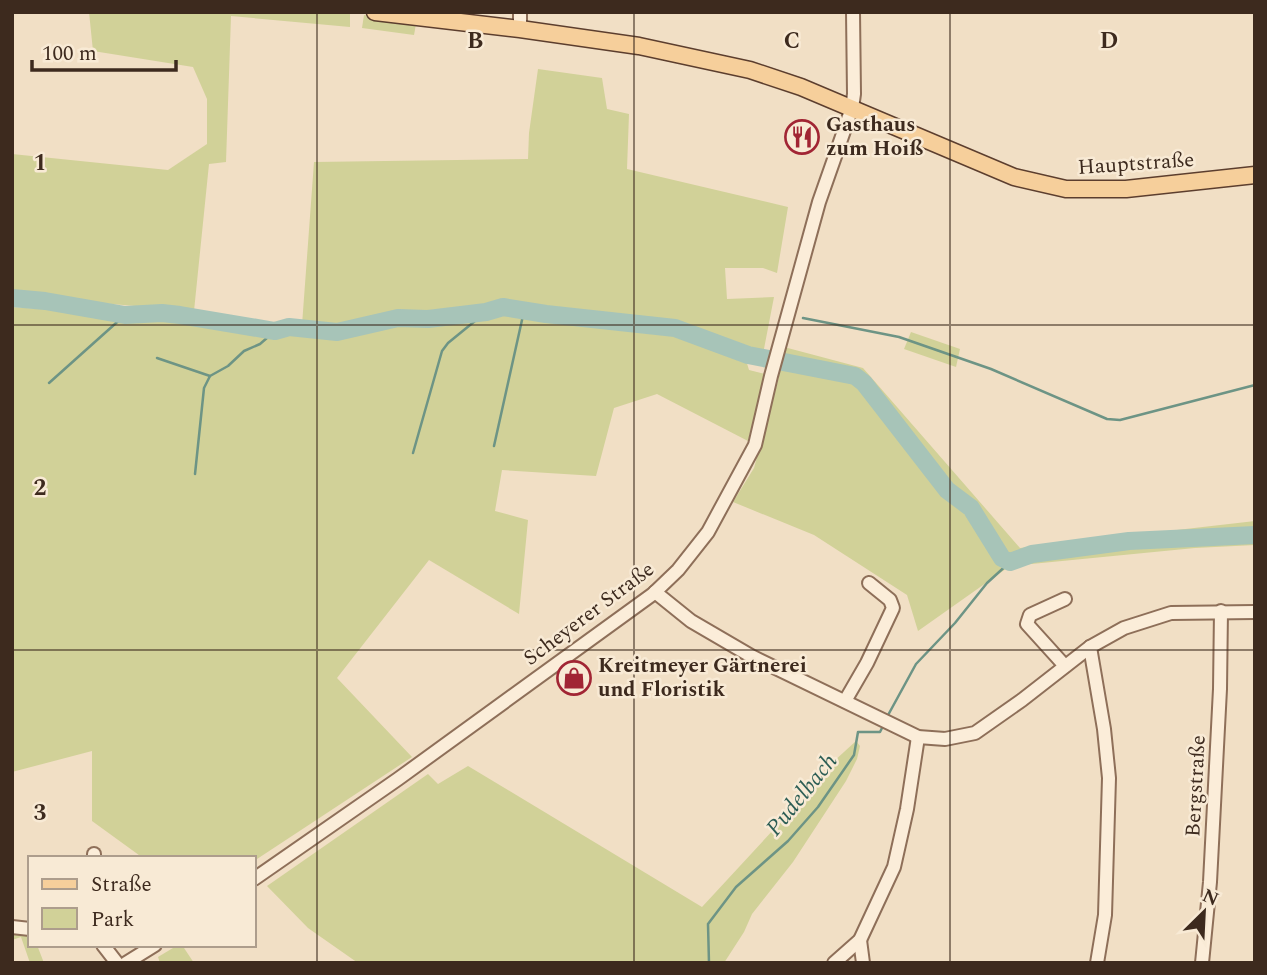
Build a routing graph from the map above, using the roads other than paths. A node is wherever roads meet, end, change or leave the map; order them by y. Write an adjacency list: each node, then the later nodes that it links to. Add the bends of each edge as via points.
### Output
1 (375, 12): 3 (main road, Hauptstraße)
2 (853, 12): 4 (street, Scheyerer Straße)
3 (520, 20): 4 (main road, Hauptstraße, via 750,70)
4 (852, 108): 5 (main road, Hauptstraße, via 1014,177 1066,189 1126,189); 7 (street, Scheyerer Straße, via 819,202 754,445 708,532)
5 (1255, 174)
6 (869, 583): 13 (street, via 893,608)
7 (655, 592): 13 (street, via 691,621 739,649); 15 (street, Scheyerer Straße)
8 (1065, 599): 12 (street, via 1030,615 1027,624)
9 (1222, 611): 10 (street); 11 (street, via 1171,613 1124,628); 24 (street, Bergstraße)
10 (1255, 612)
11 (1090, 647): 12 (street); 23 (street, via 1109,778 1105,915)
12 (1065, 666): 14 (street, via 975,733 945,739)
13 (845, 701): 14 (street)
14 (918, 737): 16 (street, via 894,867)
15 (256, 877)
16 (860, 940): 21 (street); 22 (street)
17 (105, 947): 19 (street)
18 (152, 947): 20 (street)
19 (117, 963)
20 (126, 963)
21 (834, 963)
22 (863, 963)
23 (1097, 963)
24 (1202, 963)

